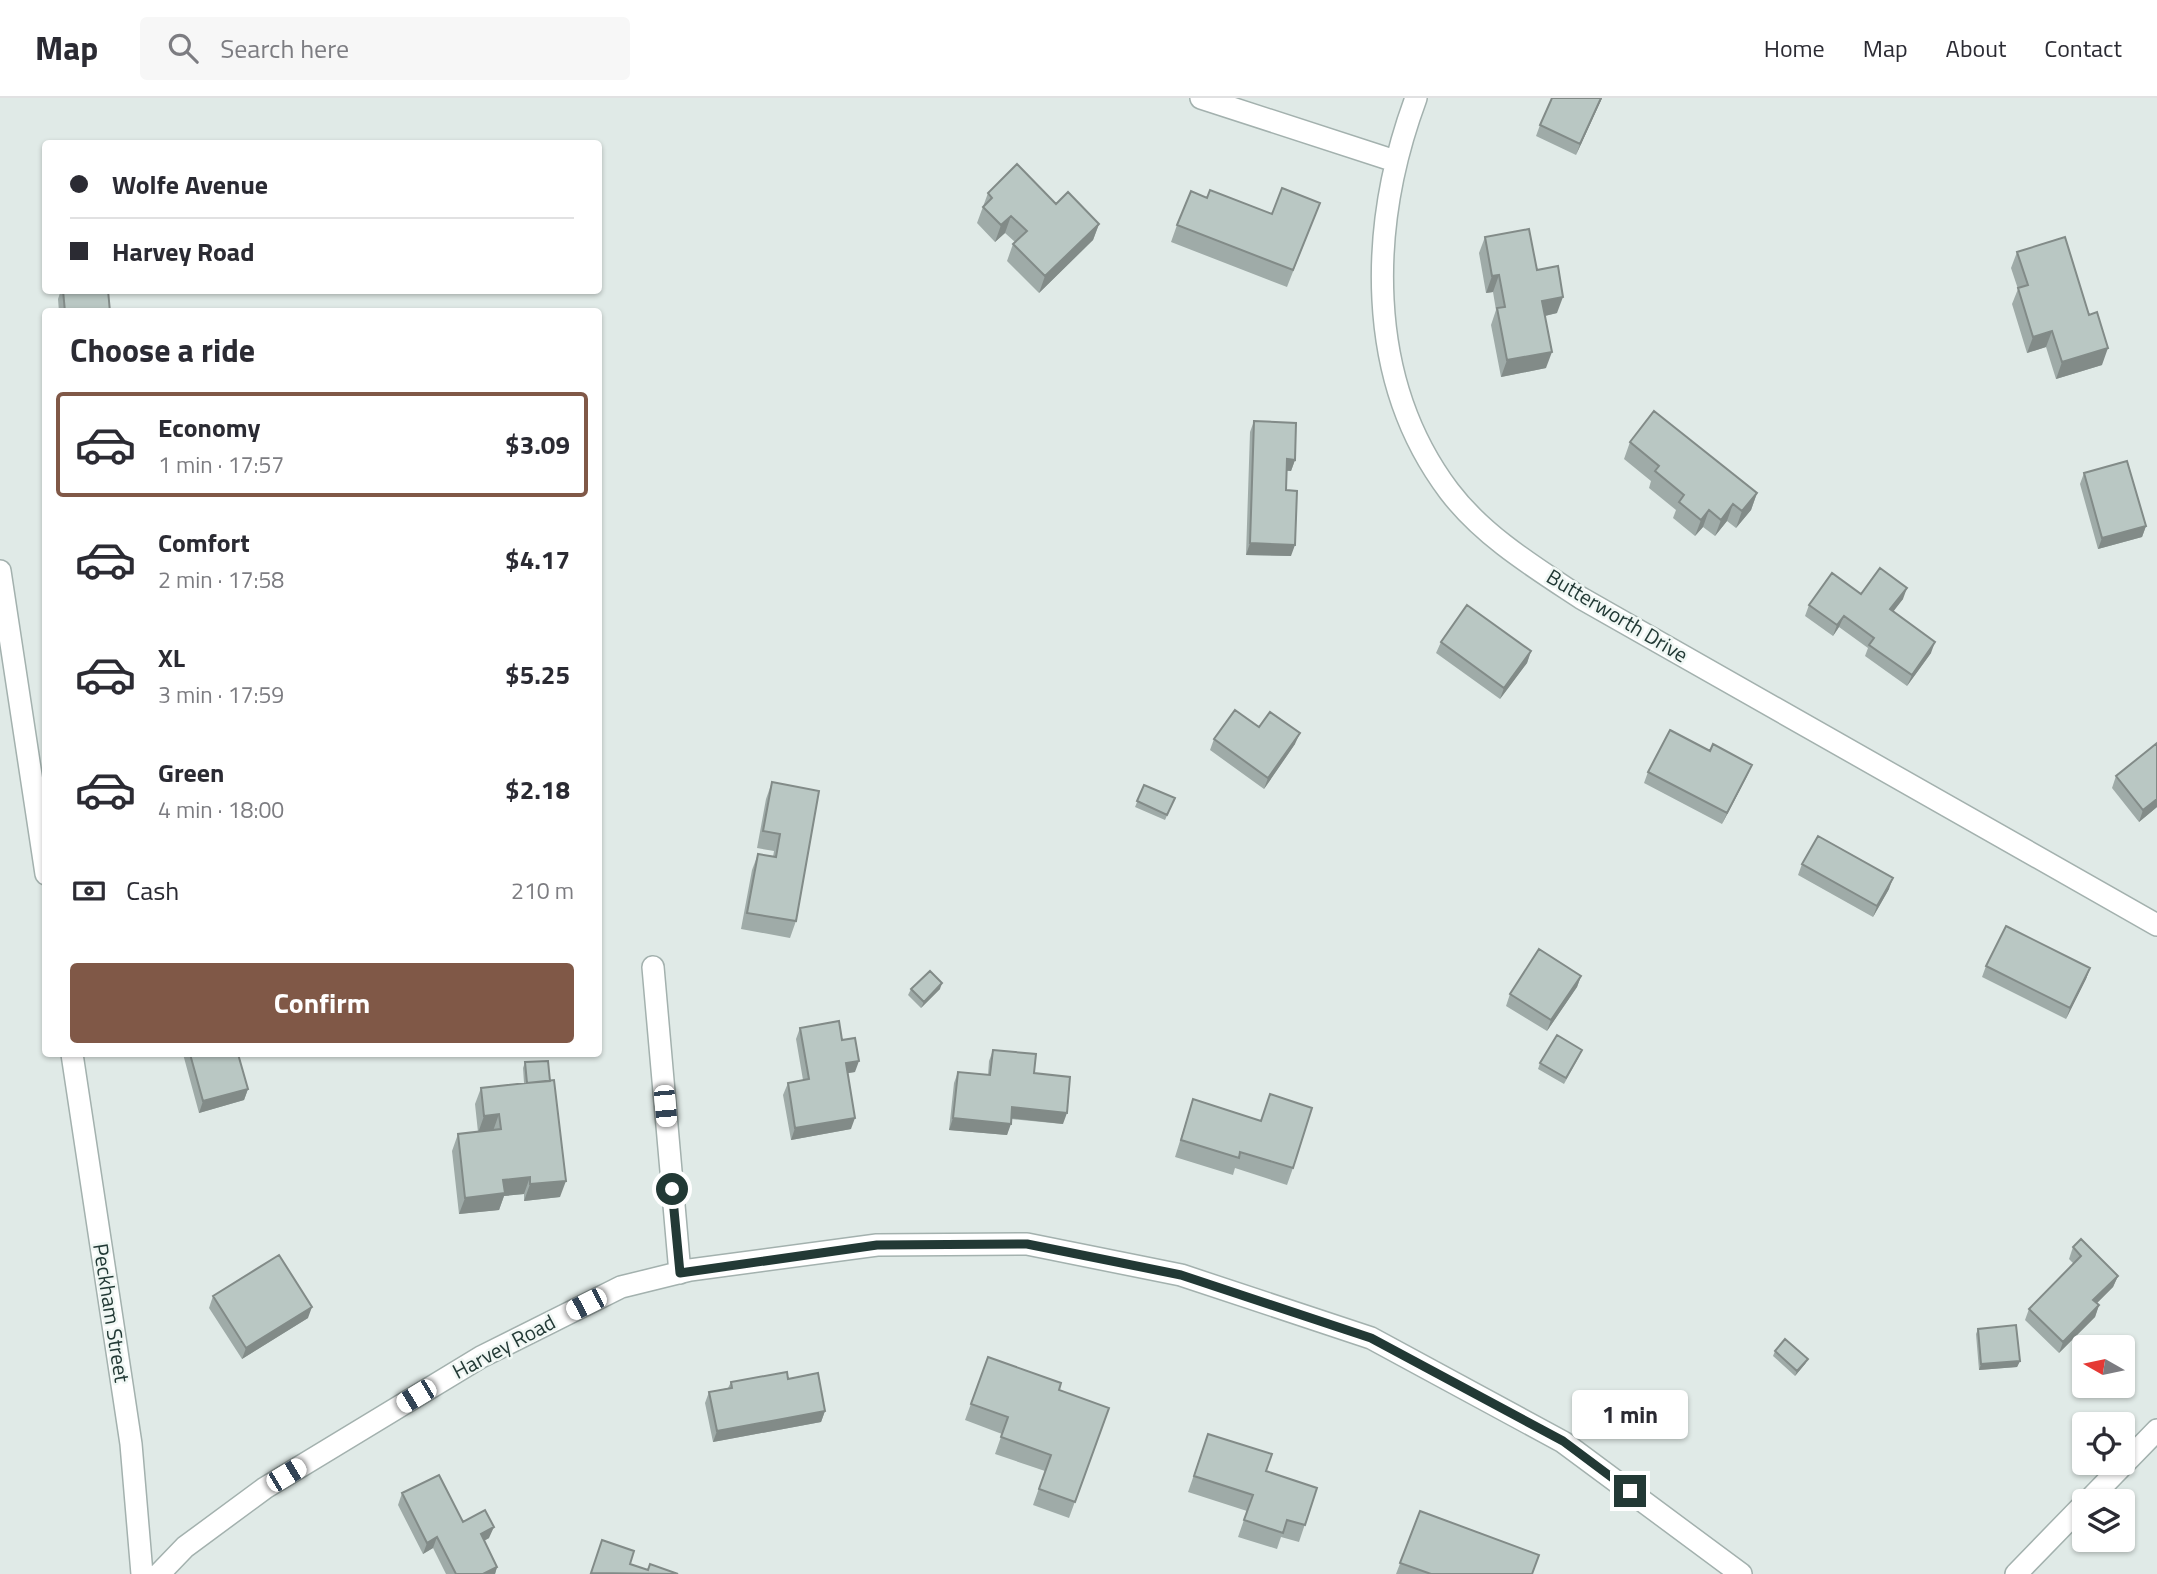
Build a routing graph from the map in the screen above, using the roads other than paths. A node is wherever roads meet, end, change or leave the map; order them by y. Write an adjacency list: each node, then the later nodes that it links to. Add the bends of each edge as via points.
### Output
1 (1201, 98): 3 (street)
2 (1416, 98): 3 (street, Butterworth Drive)
3 (1395, 161): 6 (street, Butterworth Drive, via 1382,281 1386,338 1397,390 1419,443 1443,482 1491,535 1581,598)
4 (0, 571): 5 (street)
5 (42, 848)
6 (2157, 925)
7 (653, 967): 9 (street)
8 (72, 1057): 13 (street, Peckham Street, via 131,1444)
9 (680, 1273): 14 (street, Harvey Road, via 621,1287 481,1357 265,1488 185,1547); 15 (street, Harvey Road, via 877,1245 1027,1244 1181,1275 1371,1338 1563,1441)
10 (2157, 1430): 11 (street)
11 (2100, 1489)
12 (2072, 1517): 16 (street)
13 (142, 1574)
14 (159, 1574)
15 (1741, 1574)
16 (2017, 1574)

